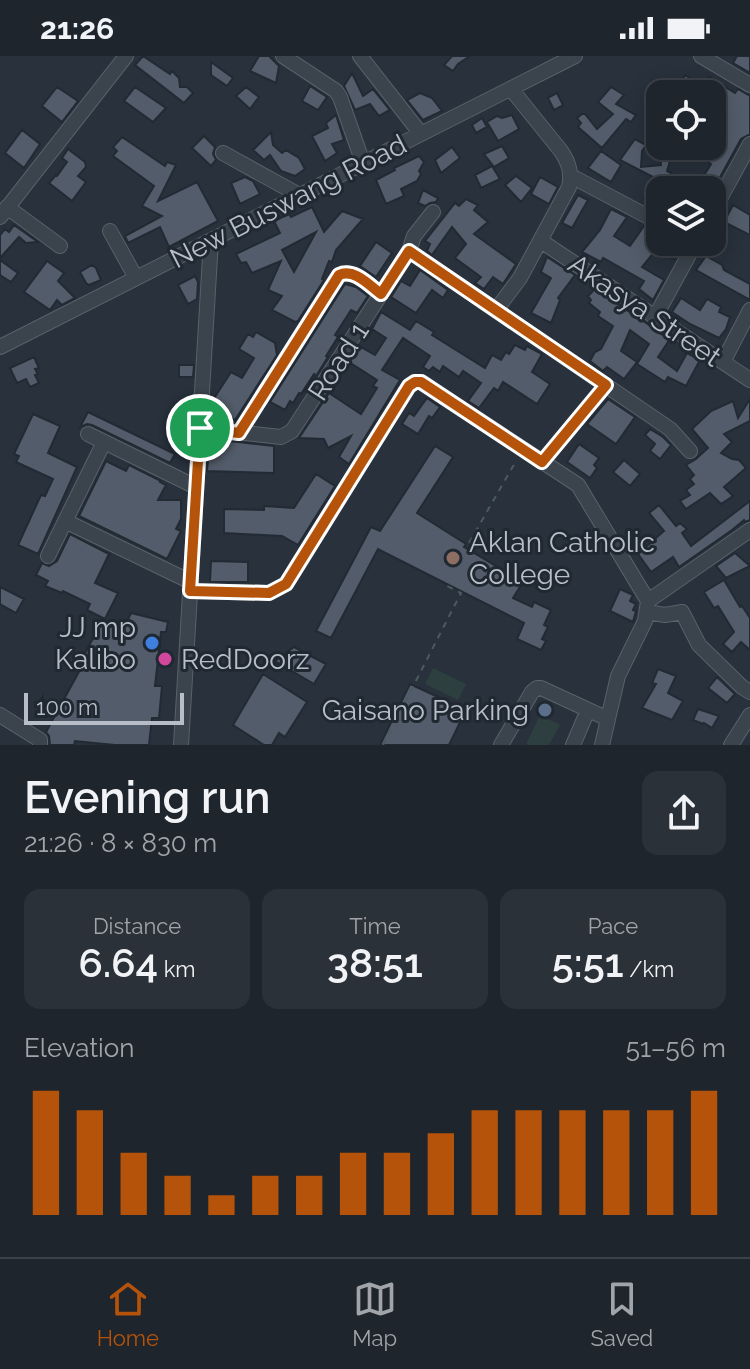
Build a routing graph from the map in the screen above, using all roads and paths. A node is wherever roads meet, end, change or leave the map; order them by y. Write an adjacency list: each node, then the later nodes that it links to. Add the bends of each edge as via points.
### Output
1 (126, 56): 15 (street)
2 (283, 56): 11 (street, via 336,91)
3 (360, 56): 8 (street)
4 (701, 56): 6 (street)
5 (566, 58): 7 (street, New Buswang Road)
6 (750, 85)
7 (511, 89): 8 (street, New Buswang Road); 12 (street, via 568,161)
8 (421, 134): 11 (street, New Buswang Road)
9 (750, 144): 13 (street)
10 (223, 153): 14 (street)
11 (363, 163): 14 (street, New Buswang Road)
12 (571, 176): 17 (street); 20 (street)
13 (726, 188)
14 (299, 195): 19 (street, New Buswang Road)
15 (4, 212): 21 (street)
16 (433, 212): 22 (street, Road 1)
17 (646, 216)
18 (110, 231): 24 (street)
19 (211, 240): 24 (street, New Buswang Road); 33 (street)
20 (541, 241): 26 (street); 28 (street, Akasya Street)
21 (60, 246)
22 (409, 251): 25 (street, Road 1); 26 (street)
23 (688, 256): 28 (street)
24 (136, 278): 29 (street, New Buswang Road)
25 (381, 294): 34 (street, Road 1, via 292,431 281,437); 34 (street, via 351,272 339,275)
26 (496, 310): 32 (street)
27 (750, 310): 30 (street)
28 (655, 317): 30 (street, Akasya Street)
29 (0, 347)
30 (723, 362): 31 (street, Akasya Street)
31 (750, 380)
32 (606, 385): 38 (street, via 670,429); 39 (street)
33 (200, 428): 34 (street, Road 1); 40 (street)
34 (239, 433)
35 (88, 434): 36 (street)
36 (104, 442): 40 (street); 41 (street)
37 (523, 449): 39 (street); 43 (path); 46 (street, via 415,382 286,584 269,593)
38 (690, 451)
39 (542, 462): 47 (street, via 584,493)
40 (196, 487): 46 (street)
41 (65, 521): 44 (street); 46 (street)
42 (750, 530): 47 (street)
43 (469, 543)
44 (48, 556)
45 (445, 585): 56 (path, via 461,593)
46 (190, 586): 55 (street)
47 (648, 606): 48 (street, via 665,615 682,612 699,645); 52 (street, via 618,676)
48 (750, 692)
49 (588, 710): 52 (street); 53 (street, via 535,689); 57 (street)
50 (0, 715): 54 (street)
51 (750, 715): 59 (street)
52 (608, 719): 58 (street)
53 (506, 744)
54 (40, 745)
55 (181, 745)
56 (383, 745)
57 (573, 745)
58 (602, 745)
59 (731, 745)

